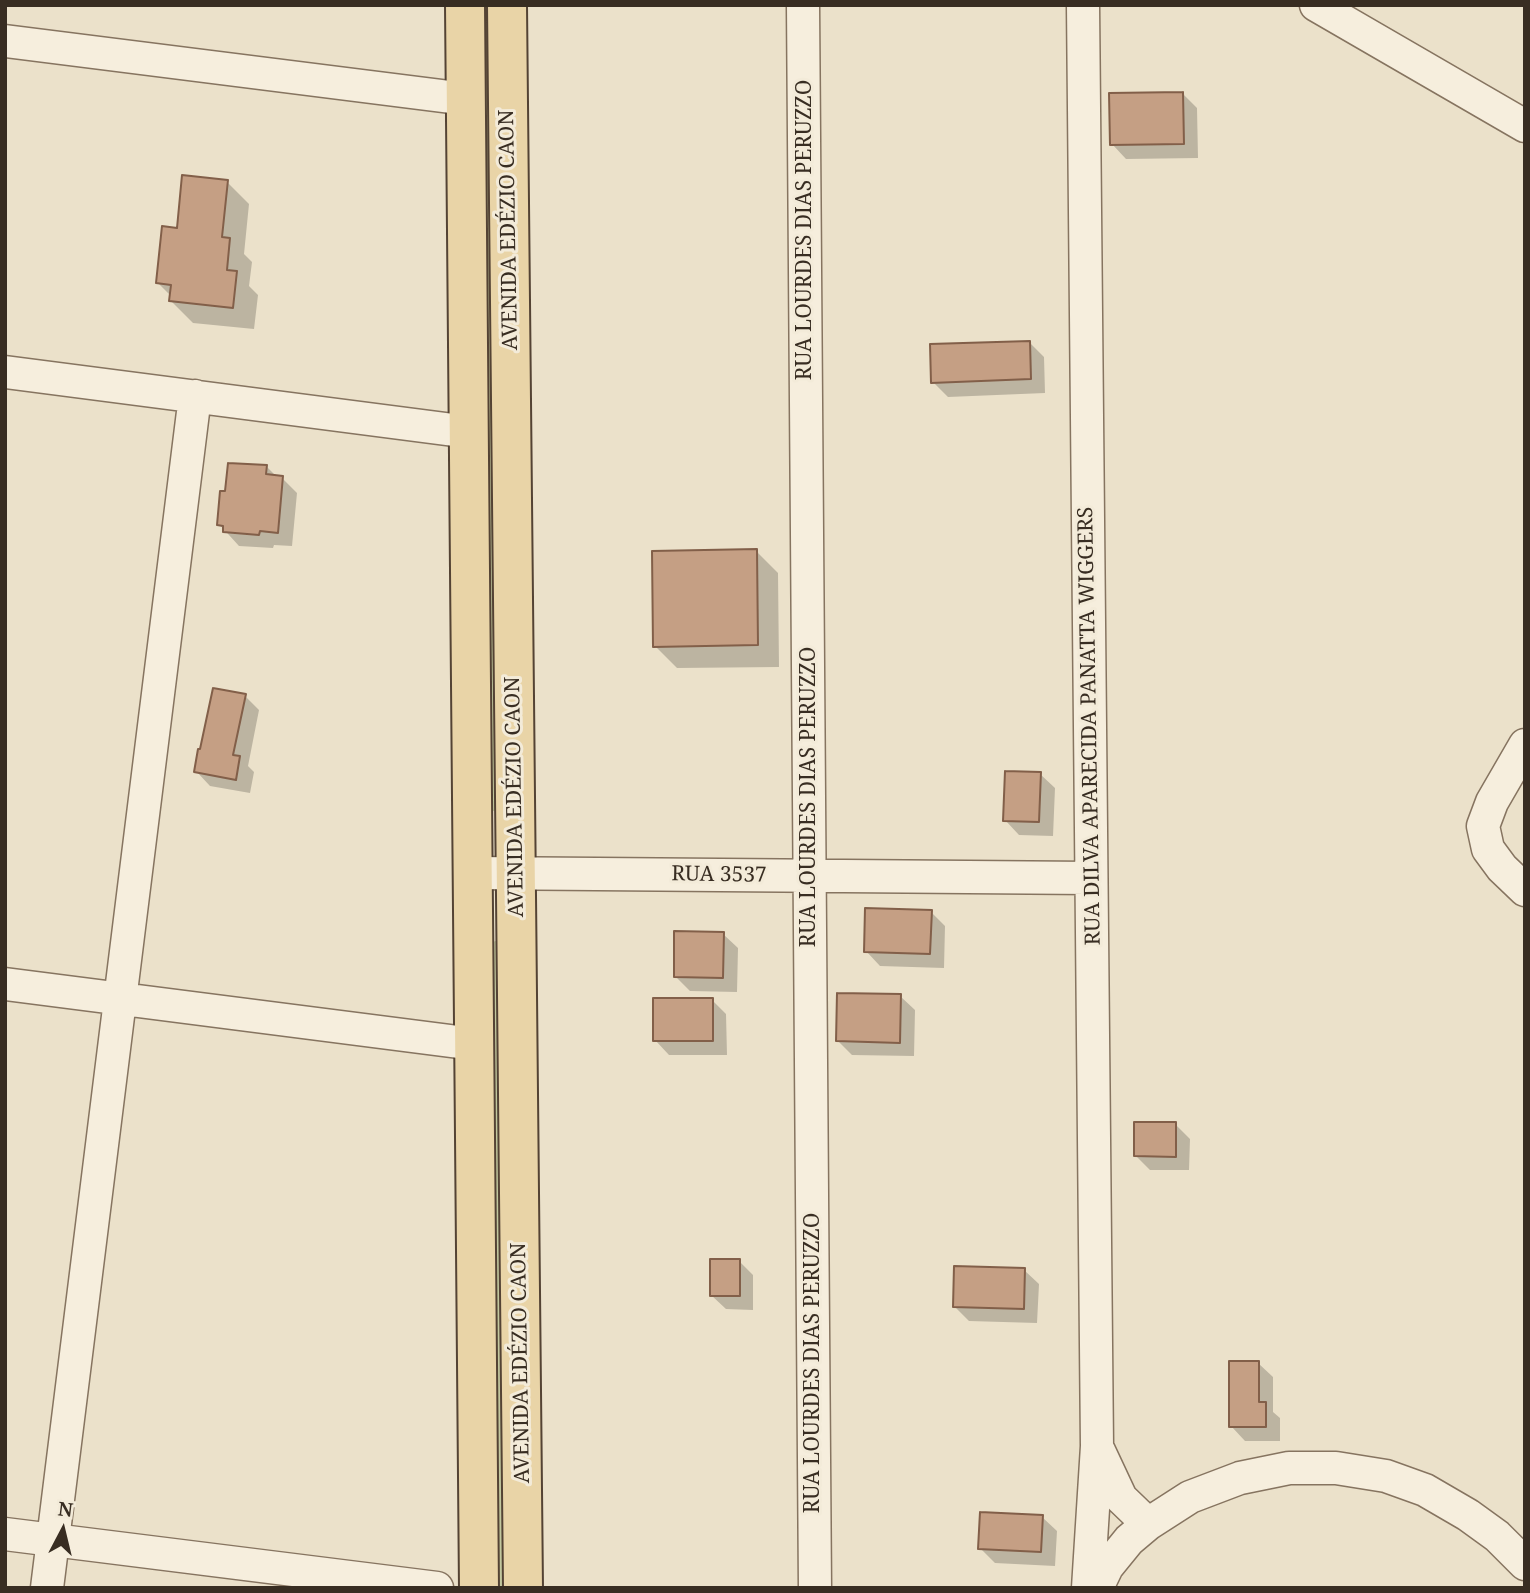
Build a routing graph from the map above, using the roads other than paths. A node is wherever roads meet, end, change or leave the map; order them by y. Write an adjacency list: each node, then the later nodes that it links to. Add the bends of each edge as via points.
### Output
1 (465, 5): 7 (main road, AVENIDA EDÉZIO CAON)
2 (507, 5): 14 (main road, AVENIDA EDÉZIO CAON)
3 (803, 5): 15 (street, RUA LOURDES DIAS PERUZZO)
4 (1083, 5): 16 (street, RUA DILVA APARECIDA PANATTA WIGGERS)
5 (1317, 5): 8 (street)
6 (5, 41): 7 (street)
7 (466, 99): 11 (main road, AVENIDA EDÉZIO CAON)
8 (1525, 126)
9 (5, 372): 10 (street)
10 (195, 396): 11 (street); 19 (street)
11 (469, 432): 13 (main road, AVENIDA EDÉZIO CAON)
12 (1525, 745): 17 (street, via 1483,825 1488,849)
13 (473, 873): 14 (street, RUA 3537); 20 (main road, AVENIDA EDÉZIO CAON)
14 (515, 874): 15 (street, RUA 3537); 29 (main road, AVENIDA EDÉZIO CAON)
15 (810, 876): 16 (street, RUA 3537); 30 (street, RUA LOURDES DIAS PERUZZO)
16 (1091, 878): 21 (street, RUA DILVA APARECIDA PANATTA WIGGERS)
17 (1525, 890)
18 (5, 984): 19 (street)
19 (120, 999): 20 (street); 24 (street)
20 (474, 1044): 28 (main road, AVENIDA EDÉZIO CAON)
21 (1097, 1446): 22 (street, RUA DILVA APARECIDA PANATTA WIGGERS, via 1121,1498); 31 (street, RUA DILVA APARECIDA PANATTA WIGGERS)
22 (1148, 1524): 25 (street, via 1190,1497 1240,1478 1289,1468 1336,1468 1386,1476 1425,1490 1497,1536); 32 (street, via 1107,1567)
23 (5, 1534): 24 (street)
24 (53, 1540): 26 (street); 27 (street)
25 (1525, 1564)
26 (47, 1588)
27 (437, 1588)
28 (479, 1588)
29 (523, 1588)
30 (815, 1588)
31 (1088, 1588)
32 (1097, 1588)

